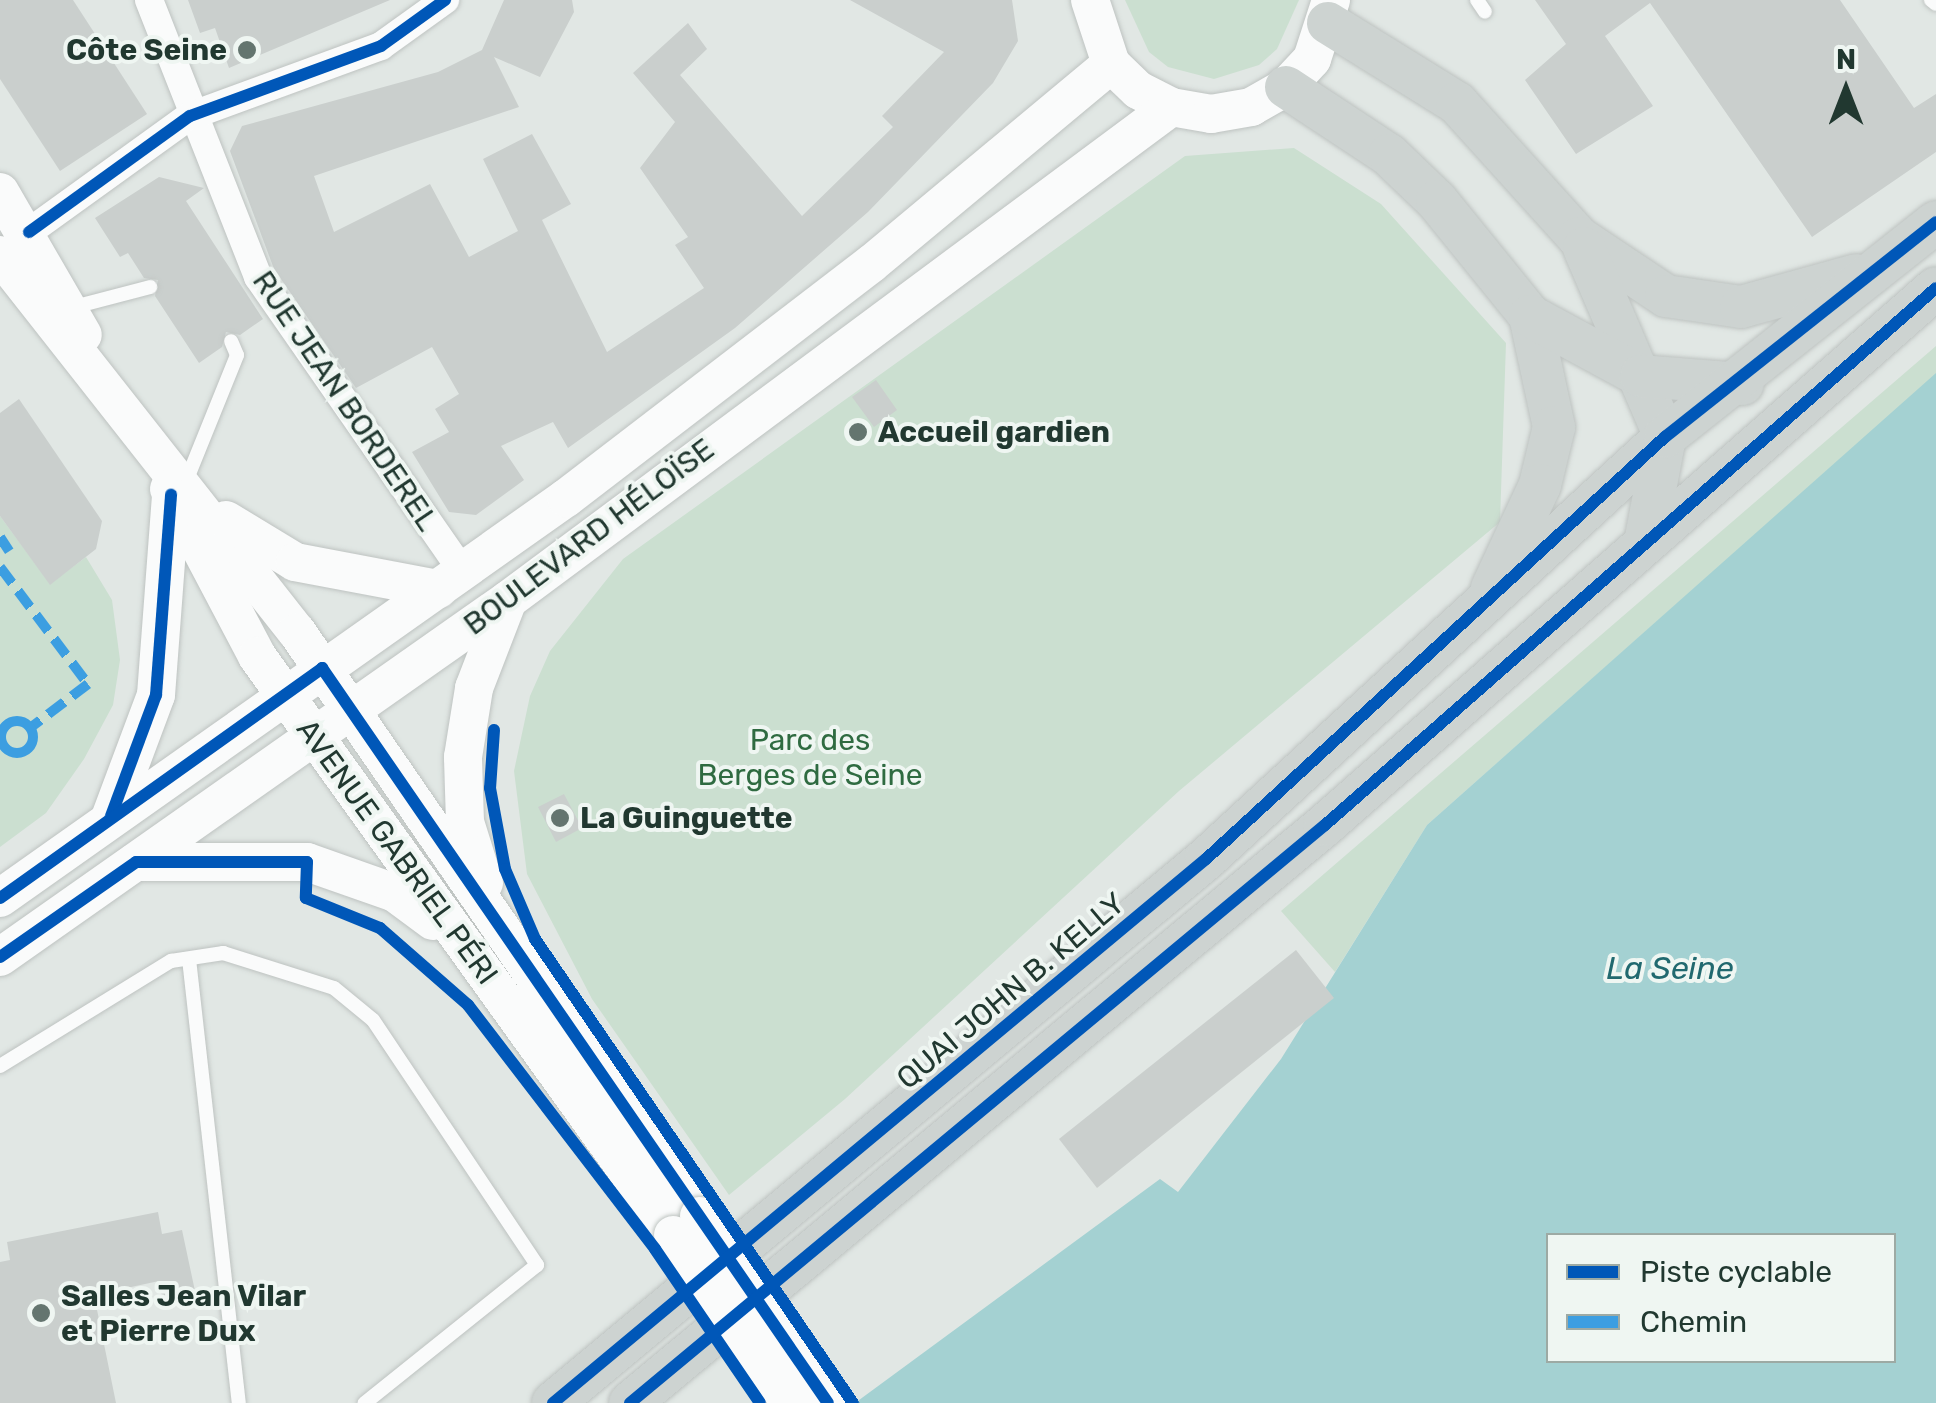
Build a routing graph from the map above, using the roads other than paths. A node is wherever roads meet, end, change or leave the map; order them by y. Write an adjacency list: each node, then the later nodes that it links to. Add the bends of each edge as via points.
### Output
1 (149, 0): 8 (street, RUE JEAN BORDEREL)
2 (446, 0): 8 (street, via 381,46)
3 (1090, 0): 5 (main road)
4 (1329, 12): 6 (main road, via 1312,58); 11 (main road, via 1457,103)
5 (1111, 64): 7 (main road); 26 (main road, BOULEVARD HÉLOÏSE, via 780,337)
6 (1286, 87): 7 (main road, via 1251,107 1211,114); 17 (main road, via 1401,166 1476,244)
7 (1171, 107): 27 (main road, BOULEVARD HÉLOÏSE)
8 (190, 116): 12 (street); 26 (street, RUE JEAN BORDEREL, via 258,277)
9 (0, 192): 12 (main road, AVENUE GABRIEL PÉRI)
10 (1936, 222): 13 (main road, QUAI JOHN B. KELLY)
11 (1579, 238): 13 (main road, via 1629,278 1705,305 1741,307); 20 (main road)
12 (10, 259): 16 (main road, AVENUE GABRIEL PÉRI); 21 (main road, AVENUE GABRIEL PÉRI)
13 (1876, 270): 22 (main road, QUAI JOHN B. KELLY)
14 (150, 287): 16 (lane)
15 (1936, 288): 19 (main road)
16 (70, 308): 21 (main road, AVENUE GABRIEL PÉRI)
17 (1530, 316): 20 (main road); 28 (main road, via 1554,427 1540,485)
18 (231, 341): 24 (lane, via 237,354)
19 (1839, 367): 22 (main road); 25 (main road)
20 (1641, 376): 22 (main road); 23 (main road)
21 (103, 378): 24 (main road, AVENUE GABRIEL PÉRI)
22 (1729, 386): 23 (main road, QUAI JOHN B. KELLY)
23 (1665, 437): 25 (main road); 28 (main road, QUAI JOHN B. KELLY)
24 (185, 494): 26 (main road, via 295,562); 29 (main road, AVENUE GABRIEL PÉRI); 30 (main road, AVENUE GABRIEL PÉRI); 33 (main road, via 156,694)
25 (1646, 538): 45 (main road, via 1326,825)
26 (451, 581): 29 (main road, BOULEVARD HÉLOÏSE)
27 (508, 600): 31 (main road, BOULEVARD HÉLOÏSE); 36 (main road, via 474,688 463,757 465,822)
28 (1487, 601): 44 (main road, QUAI JOHN B. KELLY, via 1206,860)
29 (322, 668): 30 (main road, BOULEVARD HÉLOÏSE); 31 (main road, AVENUE GABRIEL PÉRI)
30 (283, 694): 32 (main road, AVENUE GABRIEL PÉRI); 33 (main road, BOULEVARD HÉLOÏSE)
31 (353, 710): 32 (main road, BOULEVARD HÉLOÏSE); 36 (main road, AVENUE GABRIEL PÉRI)
32 (312, 738): 34 (main road, BOULEVARD HÉLOÏSE); 37 (main road, AVENUE GABRIEL PÉRI)
33 (110, 818): 35 (main road, BOULEVARD HÉLOÏSE)
34 (136, 862): 37 (main road, via 284,859 352,873 395,893); 38 (main road, BOULEVARD HÉLOÏSE)
35 (0, 898)
36 (496, 919): 41 (main road, AVENUE GABRIEL PÉRI)
37 (468, 948): 41 (main road, AVENUE GABRIEL PÉRI)
38 (0, 958)
39 (189, 958): 40 (lane, via 171,961); 42 (lane); 43 (lane, via 223,953 272,964 334,988 373,1020 537,1265)
40 (0, 1066)
41 (686, 1226): 46 (main road, bridge); 47 (main road, bridge)
42 (239, 1403)
43 (364, 1403)
44 (552, 1403)
45 (630, 1403)
46 (790, 1403)
47 (828, 1403)

